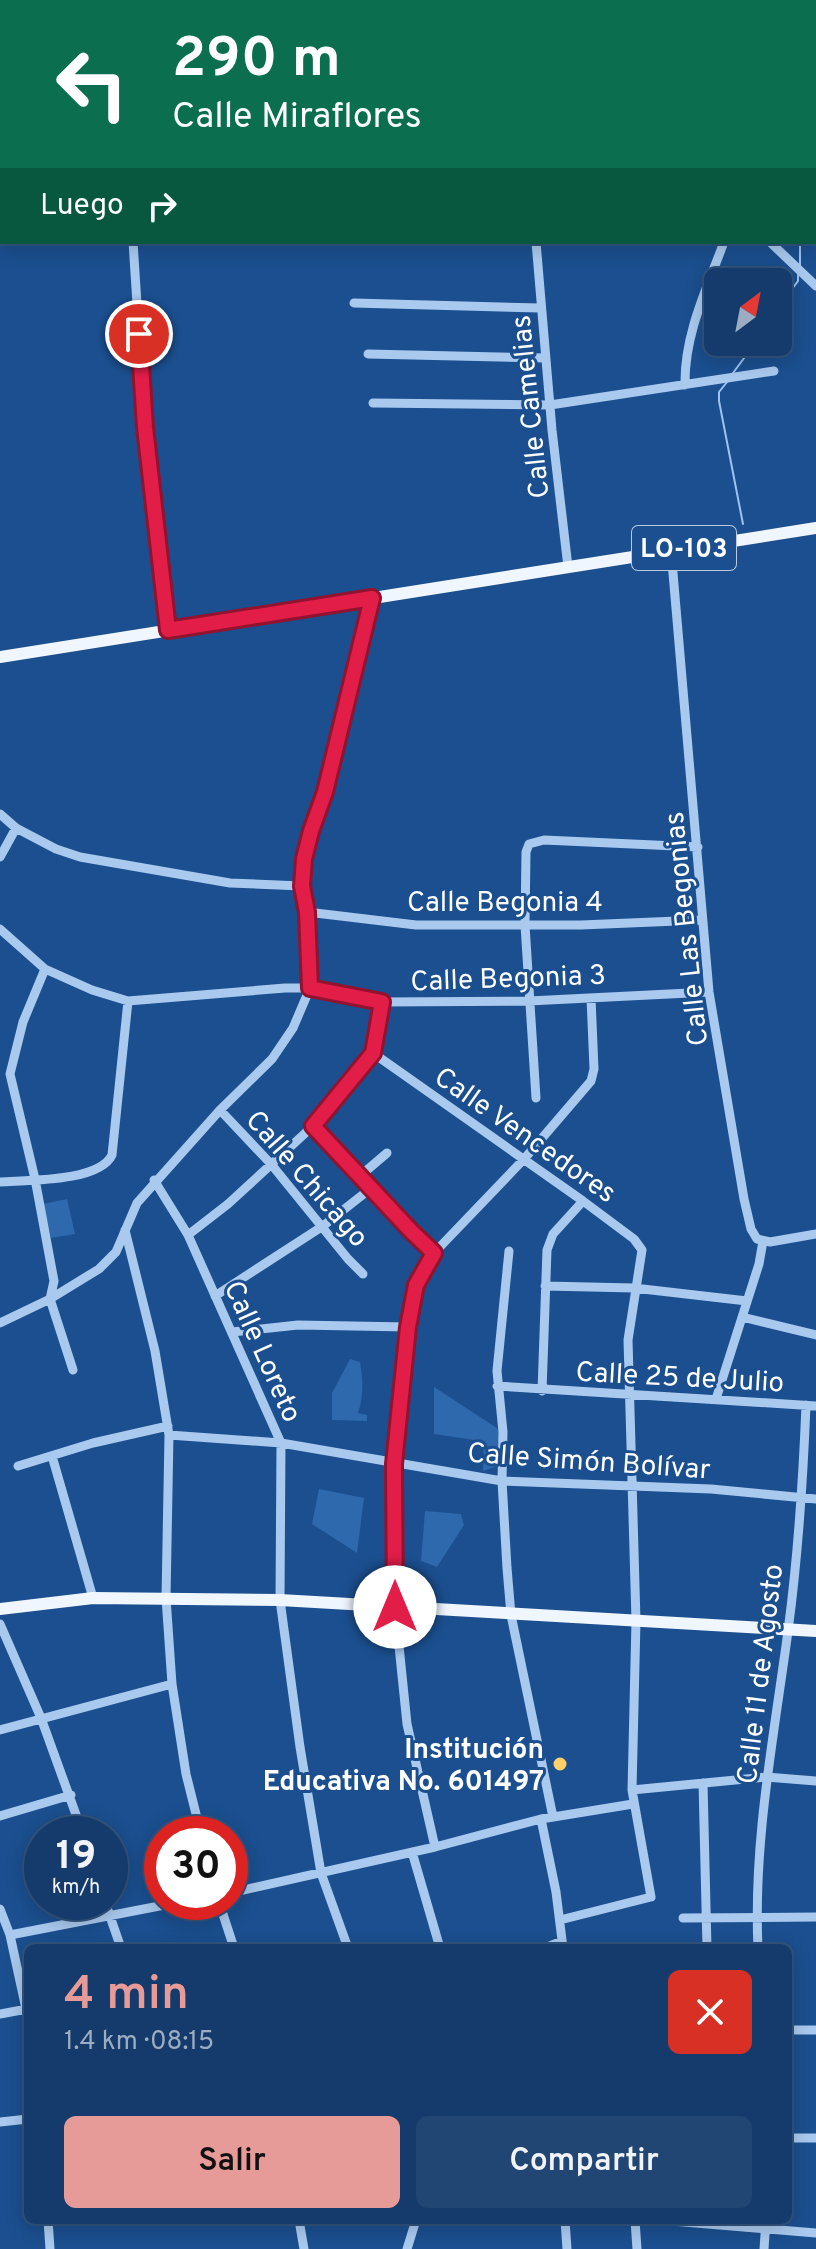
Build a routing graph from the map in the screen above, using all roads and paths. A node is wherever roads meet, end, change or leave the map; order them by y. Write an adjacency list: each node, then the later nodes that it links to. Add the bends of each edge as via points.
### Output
1 (133, 244): 18 (street, via 145,427)
2 (536, 244): 7 (street, Calle Camelias)
3 (723, 244): 11 (street, via 695,319)
4 (772, 244): 5 (street)
5 (816, 286)
6 (354, 303): 7 (street)
7 (540, 308): 9 (street, Calle Camelias)
8 (368, 354): 9 (street)
9 (545, 358): 13 (street, Calle Camelias)
10 (774, 371): 11 (street)
11 (685, 385): 13 (street)
12 (373, 403): 13 (street)
13 (550, 405): 16 (street, Calle Camelias)
14 (816, 528): 15 (main road, LO-103)
15 (671, 550): 16 (main road, LO-103); 22 (street, Calle Las Begonias)
16 (568, 567): 17 (main road, LO-103)
17 (372, 598): 18 (main road, LO-103); 24 (street, via 304,859)
18 (168, 630): 19 (main road, LO-103)
19 (0, 657)
20 (0, 814): 21 (street)
21 (16, 828): 23 (street); 24 (street, via 80,857 230,883)
22 (698, 847): 26 (street, Calle Las Begonias); 27 (street, via 532,842 527,847)
23 (0, 857)
24 (302, 886): 25 (street)
25 (307, 912): 27 (street, Calle Begonia 4, via 416,925); 30 (street)
26 (702, 920): 27 (street, Calle Begonia 4); 31 (street, Calle Las Begonias)
27 (525, 925): 34 (street)
28 (0, 929): 29 (street)
29 (45, 969): 33 (street); 37 (street)
30 (310, 988): 33 (street, Calle Begonia 3); 35 (street, Calle Begonia 3); 39 (street, via 272,1059)
31 (709, 992): 32 (street, Calle Begonia 3); 54 (street, Calle Las Begonias, via 744,1199 753,1234)
32 (591, 998): 34 (street, Calle Begonia 3); 42 (street, via 594,1075)
33 (128, 1001): 45 (street, via 109,1161 91,1173)
34 (529, 1001): 35 (street, Calle Begonia 3); 38 (street)
35 (382, 1002): 36 (street)
36 (373, 1053): 40 (street); 42 (street, Calle Vencedores)
37 (5, 1074): 45 (street)
38 (536, 1098)
39 (220, 1110): 43 (street, Calle Chicago); 46 (street)
40 (313, 1126): 43 (street); 44 (street)
41 (387, 1153): 44 (street)
42 (525, 1158): 49 (street, Calle Vencedores); 56 (street)
43 (271, 1164): 50 (street, Calle Chicago); 53 (street)
44 (360, 1176): 48 (street)
45 (35, 1179): 47 (street); 61 (street, via 54,1281)
46 (154, 1180): 51 (street); 53 (street, Calle Loreto)
47 (0, 1182)
48 (370, 1189): 50 (street); 56 (street)
49 (583, 1201): 58 (street, via 553,1234); 59 (street, Calle Vencedores, via 641,1246)
50 (323, 1226): 57 (street, Calle Chicago); 60 (street)
51 (125, 1228): 61 (street, via 116,1252 99,1269); 74 (street)
52 (816, 1234): 54 (street)
53 (188, 1235): 60 (street, Calle Loreto)
54 (763, 1241): 62 (street)
55 (509, 1251): 69 (street)
56 (434, 1253): 65 (street, via 416,1285)
57 (363, 1274)
58 (545, 1286): 59 (street); 70 (street)
59 (634, 1288): 62 (street); 71 (street)
60 (215, 1296): 66 (street, Calle Loreto)
61 (50, 1299): 64 (street); 68 (street)
62 (747, 1301): 63 (street)
63 (742, 1317): 67 (street); 72 (street)
64 (0, 1323)
65 (408, 1327): 66 (street, via 298,1325); 77 (street)
66 (232, 1332): 75 (street, Calle Loreto)
67 (816, 1335)
68 (73, 1370)
69 (497, 1386): 70 (street, Calle 25 de Julio); 79 (street)
70 (542, 1391): 71 (street, Calle 25 de Julio)
71 (629, 1396): 72 (street, Calle 25 de Julio); 80 (street)
72 (716, 1399): 73 (street, Calle 25 de Julio)
73 (811, 1406): 81 (street, Calle 11 de Agosto)
74 (169, 1430): 75 (street, Calle Simón Bolívar); 76 (street, Calle Simón Bolívar); 84 (street)
75 (281, 1443): 77 (street, Calle Simón Bolívar); 85 (street, Calle Loreto)
76 (52, 1456): 78 (street, Calle Simón Bolívar); 83 (street)
77 (394, 1464): 79 (street, Calle Simón Bolívar); 86 (street)
78 (18, 1466)
79 (502, 1481): 80 (street, Calle Simón Bolívar); 88 (street)
80 (631, 1487): 81 (street, Calle Simón Bolívar); 89 (street)
81 (803, 1499): 82 (street, Calle Simón Bolívar); 91 (street, Calle 11 de Agosto)
82 (816, 1499)
83 (93, 1598): 84 (main road); 87 (main road)
84 (166, 1598): 85 (main road); 93 (street)
85 (280, 1600): 86 (main road); 109 (street, Calle Loreto)
86 (395, 1607): 88 (main road); 107 (street, via 407,1724)
87 (0, 1609)
88 (511, 1615): 89 (main road); 105 (street)
89 (636, 1621): 91 (main road); 99 (street)
90 (0, 1624): 94 (street)
91 (788, 1630): 92 (main road); 96 (street, Calle 11 de Agosto)
92 (816, 1631)
93 (172, 1684): 94 (street); 104 (street)
94 (41, 1718): 95 (street); 100 (street)
95 (0, 1730)
96 (766, 1777): 97 (street); 98 (street); 115 (street, Calle 11 de Agosto)
97 (816, 1781)
98 (703, 1783): 99 (street); 112 (street)
99 (632, 1790): 101 (street)
100 (71, 1795): 102 (street); 103 (street)
101 (633, 1804): 105 (street); 119 (street, via 651,1897)
102 (0, 1816)
103 (77, 1816)
104 (196, 1816)
105 (553, 1817): 106 (street)
106 (541, 1819): 107 (street); 119 (street)
107 (435, 1847): 108 (street)
108 (412, 1852): 109 (street); 124 (street)
109 (321, 1873): 110 (street); 123 (street, Calle Loreto)
110 (248, 1889)
111 (0, 1909): 120 (street)
112 (707, 1917): 114 (street); 115 (street); 126 (street)
113 (816, 1917): 115 (street)
114 (683, 1918)
115 (757, 1918): 127 (street, Calle 11 de Agosto)
116 (81, 1920): 120 (street)
117 (111, 1920): 121 (street)
118 (225, 1920): 122 (street)
119 (560, 1920): 125 (street)
120 (10, 1935): 128 (street)
121 (120, 1944)
122 (233, 1944)
123 (347, 1944)
124 (439, 1944)
125 (563, 1944)
126 (707, 1944)
127 (758, 1944)
128 (24, 2000)
129 (0, 2014): 130 (street)
130 (24, 2014)
131 (792, 2030): 132 (street)
132 (816, 2030)
133 (24, 2119): 134 (street)
134 (0, 2122)
135 (792, 2138): 136 (street)
136 (816, 2138)
137 (48, 2224): 144 (street)
138 (300, 2224): 145 (street)
139 (415, 2224): 146 (street)
140 (565, 2224): 147 (street)
141 (635, 2224): 148 (street)
142 (766, 2224): 143 (street); 149 (street)
143 (816, 2233)
144 (50, 2249)
145 (304, 2249)
146 (407, 2249)
147 (567, 2249)
148 (637, 2249)
149 (764, 2249)

